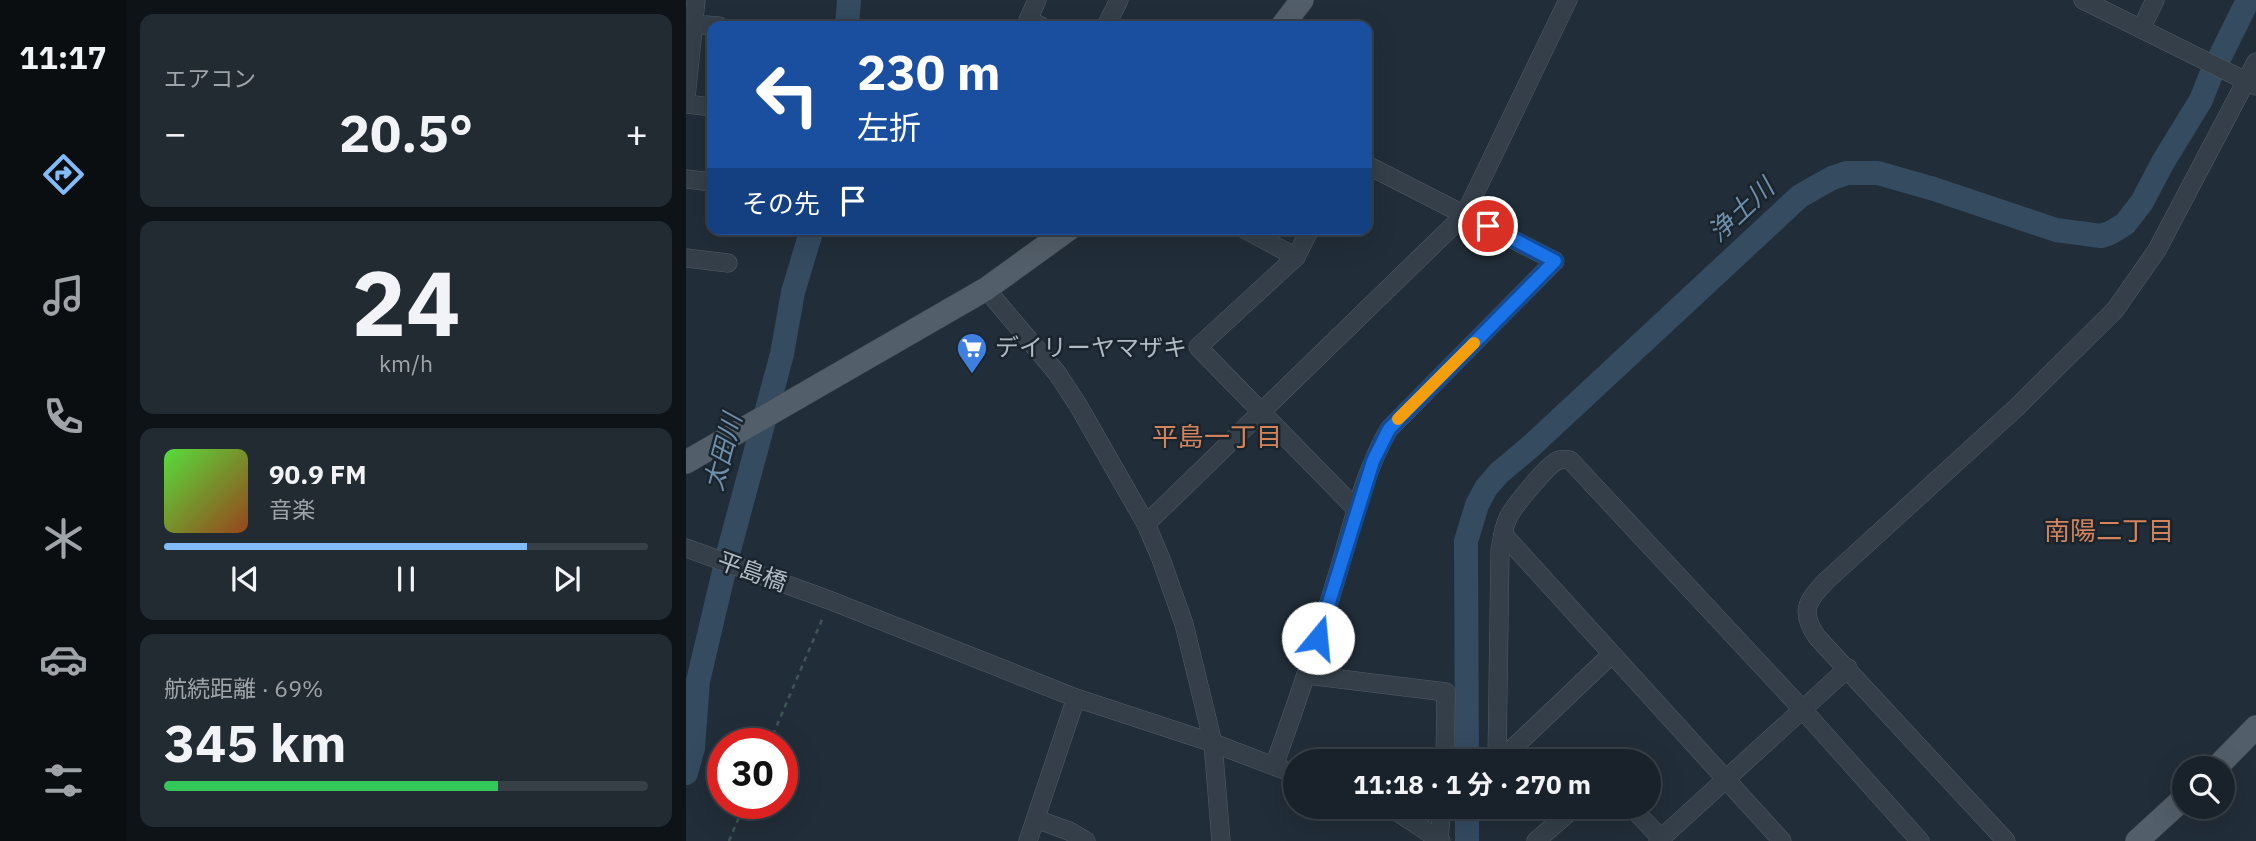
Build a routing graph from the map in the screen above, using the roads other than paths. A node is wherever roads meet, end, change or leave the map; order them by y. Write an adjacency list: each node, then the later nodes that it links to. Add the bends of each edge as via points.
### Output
1 (696, 0): 11 (street)
2 (1037, 0): 8 (street)
3 (1119, 0): 9 (street)
4 (1302, 0): 10 (main road)
5 (1568, 0): 21 (street)
6 (2083, 0): 12 (street)
7 (2155, 0): 12 (street)
8 (1030, 21)
9 (1108, 21)
10 (1286, 21)
11 (690, 26): 15 (street)
12 (2141, 29): 14 (street)
13 (2256, 62): 14 (street)
14 (2251, 84): 36 (street, via 2157,250 2115,310 1811,599 1806,616 1810,627)
15 (686, 98)
16 (686, 104): 17 (street)
17 (707, 106)
18 (1372, 168): 21 (street)
19 (686, 179): 20 (street)
20 (707, 181)
21 (1465, 214): 29 (street); 31 (street, via 1555,261 1389,429)
22 (1061, 235): 28 (main road)
23 (1255, 235): 25 (street)
24 (1307, 235): 25 (street)
25 (1296, 257): 29 (street, via 1198,347)
26 (686, 258): 27 (street)
27 (728, 262)
28 (986, 289): 30 (main road); 32 (street, via 1057,373)
29 (1260, 413): 31 (street); 32 (street)
30 (686, 462)
31 (1357, 510): 37 (street)
32 (1146, 524): 41 (street, via 1184,624)
33 (1503, 534): 35 (street); 35 (street, via 1497,759); 39 (street, via 1507,519 1531,487 1553,464 1570,460)
34 (686, 548): 38 (street, 平島橋)
35 (1612, 654): 46 (street)
36 (1848, 668): 39 (street); 61 (street)
37 (1307, 675): 42 (street, via 1446,692); 44 (street)
38 (1076, 698): 41 (street, 平島橋); 48 (street)
39 (1802, 709): 46 (street); 60 (street)
40 (2256, 727): 43 (main road)
41 (1213, 743): 44 (street, 平島橋); 57 (street)
42 (1445, 749)
43 (2228, 756)
44 (1274, 766): 45 (street, 平島橋)
45 (1283, 769)
46 (1726, 780): 53 (street); 59 (street)
47 (2172, 809): 62 (main road)
48 (1037, 819): 55 (street); 56 (street)
49 (1408, 819): 54 (street)
50 (1441, 819): 54 (street)
51 (1561, 819): 58 (street)
52 (1642, 819): 53 (street)
53 (1659, 839)
54 (1440, 840)
55 (1028, 841)
56 (1086, 841)
57 (1221, 841)
58 (1536, 841)
59 (1782, 841)
60 (1920, 841)
61 (2006, 841)
62 (2137, 841)

